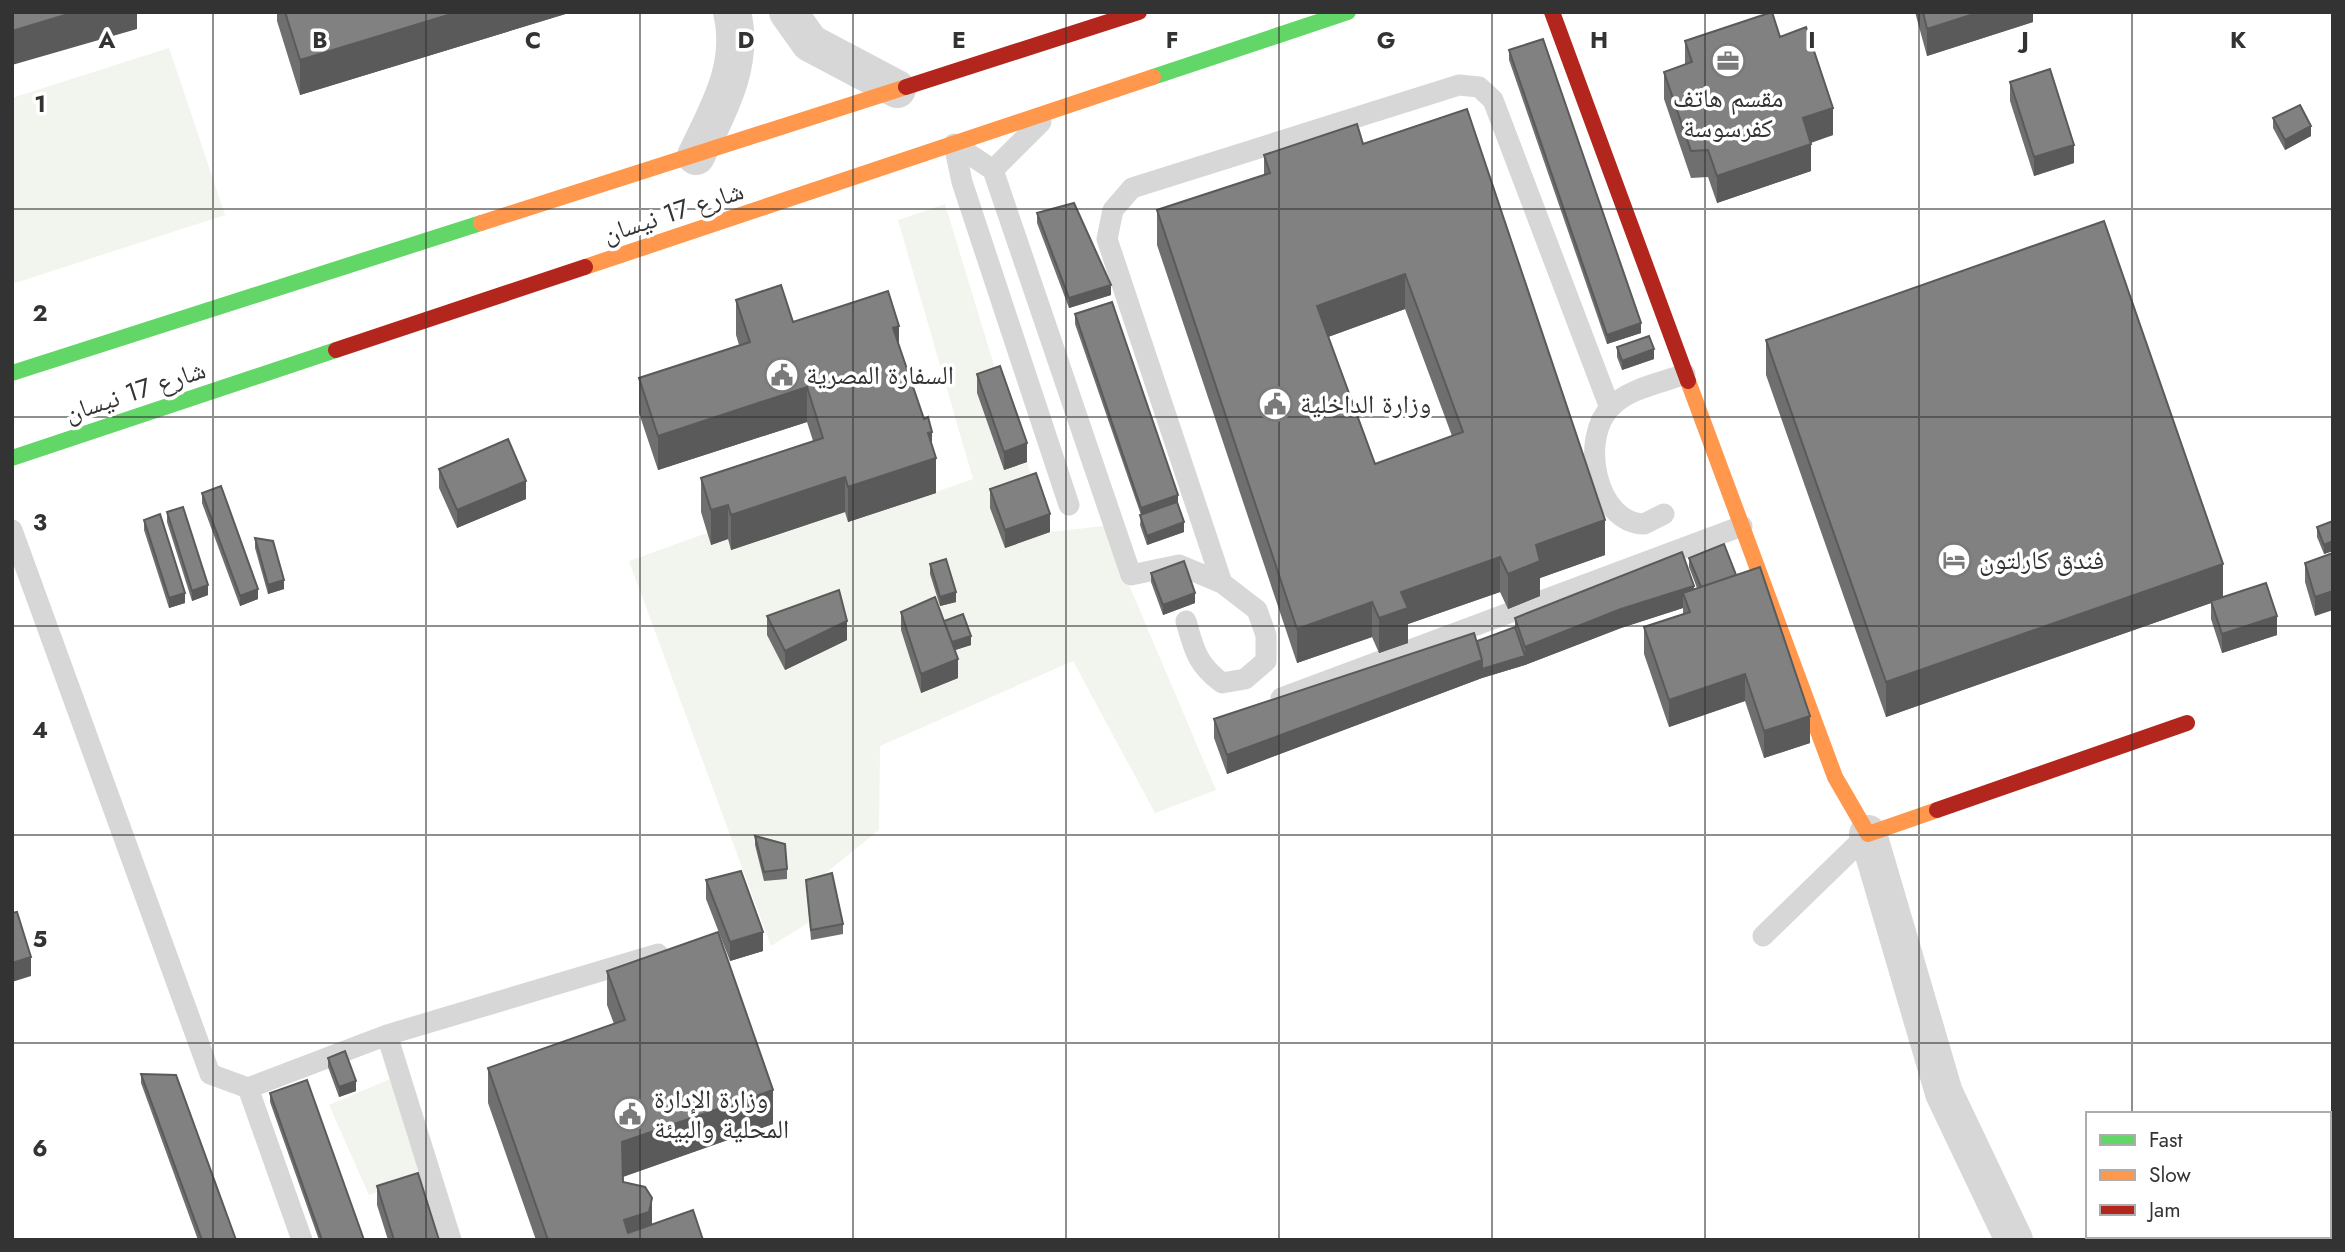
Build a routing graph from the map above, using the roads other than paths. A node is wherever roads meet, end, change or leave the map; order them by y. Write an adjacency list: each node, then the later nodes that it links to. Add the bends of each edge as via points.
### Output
1 (732, 12): 9 (street, via 736,30 732,80)
2 (788, 12): 6 (street, via 810,43)
3 (1139, 12): 6 (main road, شارع 17 نيسان)
4 (1348, 12): 7 (main road, شارع 17 نيسان)
5 (1552, 12): 12 (main road)
6 (897, 89): 9 (main road, شارع 17 نيسان)
7 (1052, 111): 8 (main road, شارع 17 نيسان); 10 (lane)
8 (954, 144): 10 (lane); 14 (main road, شارع 17 نيسان); 15 (lane, via 962,182)
9 (696, 156): 11 (main road, شارع 17 نيسان)
10 (993, 170): 19 (lane, via 1131,575 1179,565)
11 (12, 373)
12 (1685, 374): 13 (lane, via 1628,394); 17 (main road)
13 (1610, 408): 16 (lane, via 1594,449 1595,469 1613,511 1632,524 1655,521); 19 (lane, via 1493,100 1479,87 1459,85 1132,188 1113,210 1107,239)
14 (12, 458)
15 (1069, 505)
16 (1664, 514)
17 (1742, 526): 21 (lane); 23 (main road, via 1835,777)
18 (12, 530): 27 (lane, via 210,1074)
19 (1222, 583): 20 (lane, via 1257,610 1266,635 1266,661 1245,679 1222,683 1203,669)
20 (1186, 621)
21 (1268, 703)
22 (2187, 723): 23 (main road)
23 (1868, 834): 24 (lane); 30 (street, via 1944,1093)
24 (1763, 936)
25 (683, 947): 26 (lane)
26 (387, 1035): 27 (lane); 29 (lane)
27 (248, 1088): 28 (lane)
28 (302, 1240)
29 (451, 1240)
30 (2014, 1240)

